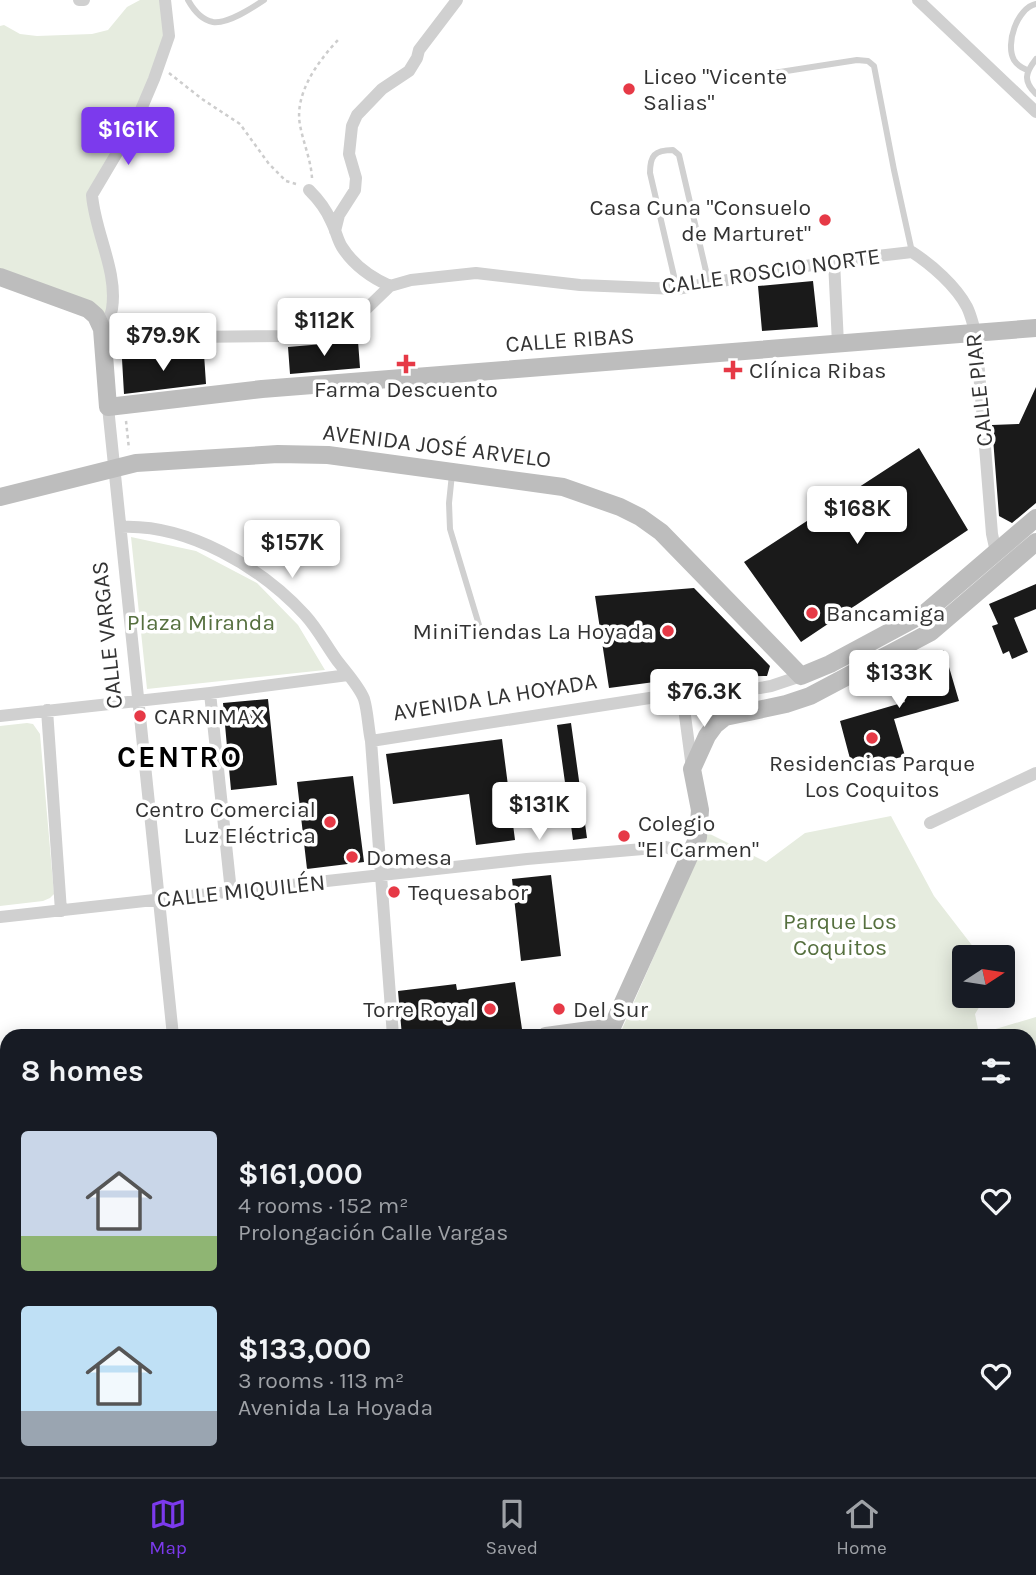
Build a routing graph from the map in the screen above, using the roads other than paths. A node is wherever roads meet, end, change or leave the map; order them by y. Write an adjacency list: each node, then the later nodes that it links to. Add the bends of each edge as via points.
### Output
1 (79, 0): 2 (street)
2 (84, 0)
3 (165, 0): 23 (street, via 169,36 159,67 136,119 92,195 113,288 112,312)
4 (188, 0): 5 (lane, via 214,22 233,18)
5 (264, 0)
6 (457, 0): 15 (street, via 409,71 382,89 357,115 349,146 355,190)
7 (918, 0): 13 (street)
8 (1036, 4): 10 (lane, via 1022,13 1011,38 1014,61)
9 (1036, 59): 10 (lane)
10 (1027, 70): 12 (lane, via 1027,81)
11 (767, 74): 16 (lane, via 857,60 874,66)
12 (1036, 94)
13 (1036, 112)
14 (311, 192): 15 (street)
15 (335, 231): 20 (street, via 359,268)
16 (912, 252): 17 (street, CALLE ROSCIO NORTE); 24 (street, CALLE PIAR, via 957,294)
17 (834, 261): 19 (street, CALLE ROSCIO NORTE); 25 (street)
18 (0, 277): 23 (street, via 88,309)
19 (709, 284): 21 (street, CALLE ROSCIO NORTE); 21 (lane, via 679,155 665,150 650,161 650,173)
20 (390, 286): 21 (street, CALLE ROSCIO NORTE, via 476,273 580,285); 23 (street, via 360,315 332,333 190,337)
21 (677, 289)
22 (1036, 328): 24 (street, CALLE RIBAS)
23 (102, 331): 26 (street)
24 (976, 334): 25 (street, CALLE RIBAS); 32 (street, CALLE PIAR)
25 (838, 344): 26 (street, CALLE RIBAS, via 262,389)
26 (109, 417): 30 (street, CALLE VARGAS)
27 (453, 472): 28 (street, AVENIDA JOSÉ ARVELO, via 328,455 278,454 136,463); 33 (lane, via 450,529); 35 (street, AVENIDA JOSÉ ARVELO, via 563,487 640,517 661,532)
28 (0, 498)
29 (1036, 518): 32 (street, AVENIDA LA HOYADA)
30 (121, 527): 34 (street, via 141,526 192,539 258,573 306,616); 38 (street, CALLE VARGAS)
31 (1036, 542): 42 (street, via 931,632 810,696 725,718 707,736)
32 (996, 552): 35 (street, AVENIDA LA HOYADA, via 925,613)
33 (479, 625)
34 (348, 675): 36 (street); 41 (street, via 363,698)
35 (801, 676): 37 (street, AVENIDA LA HOYADA, via 771,687)
36 (210, 693): 38 (street); 47 (street)
37 (682, 693): 41 (street, AVENIDA LA HOYADA); 42 (street)
38 (138, 700): 39 (street); 48 (street, CALLE VARGAS)
39 (47, 710): 40 (street); 49 (street)
40 (0, 716)
41 (371, 741): 46 (street)
42 (692, 769): 45 (street, via 700,810 698,837)
43 (1036, 773): 44 (street)
44 (930, 822)
45 (690, 857): 46 (street, CALLE MIQUILÉN, via 666,847); 53 (street)
46 (381, 876): 47 (street, CALLE MIQUILÉN); 52 (street)
47 (231, 892): 48 (street, CALLE MIQUILÉN)
48 (159, 900): 49 (street, CALLE MIQUILÉN); 51 (street, CALLE VARGAS)
49 (61, 911): 50 (street, CALLE MIQUILÉN)
50 (0, 917)
51 (172, 1029)
52 (392, 1029)
53 (612, 1029)

